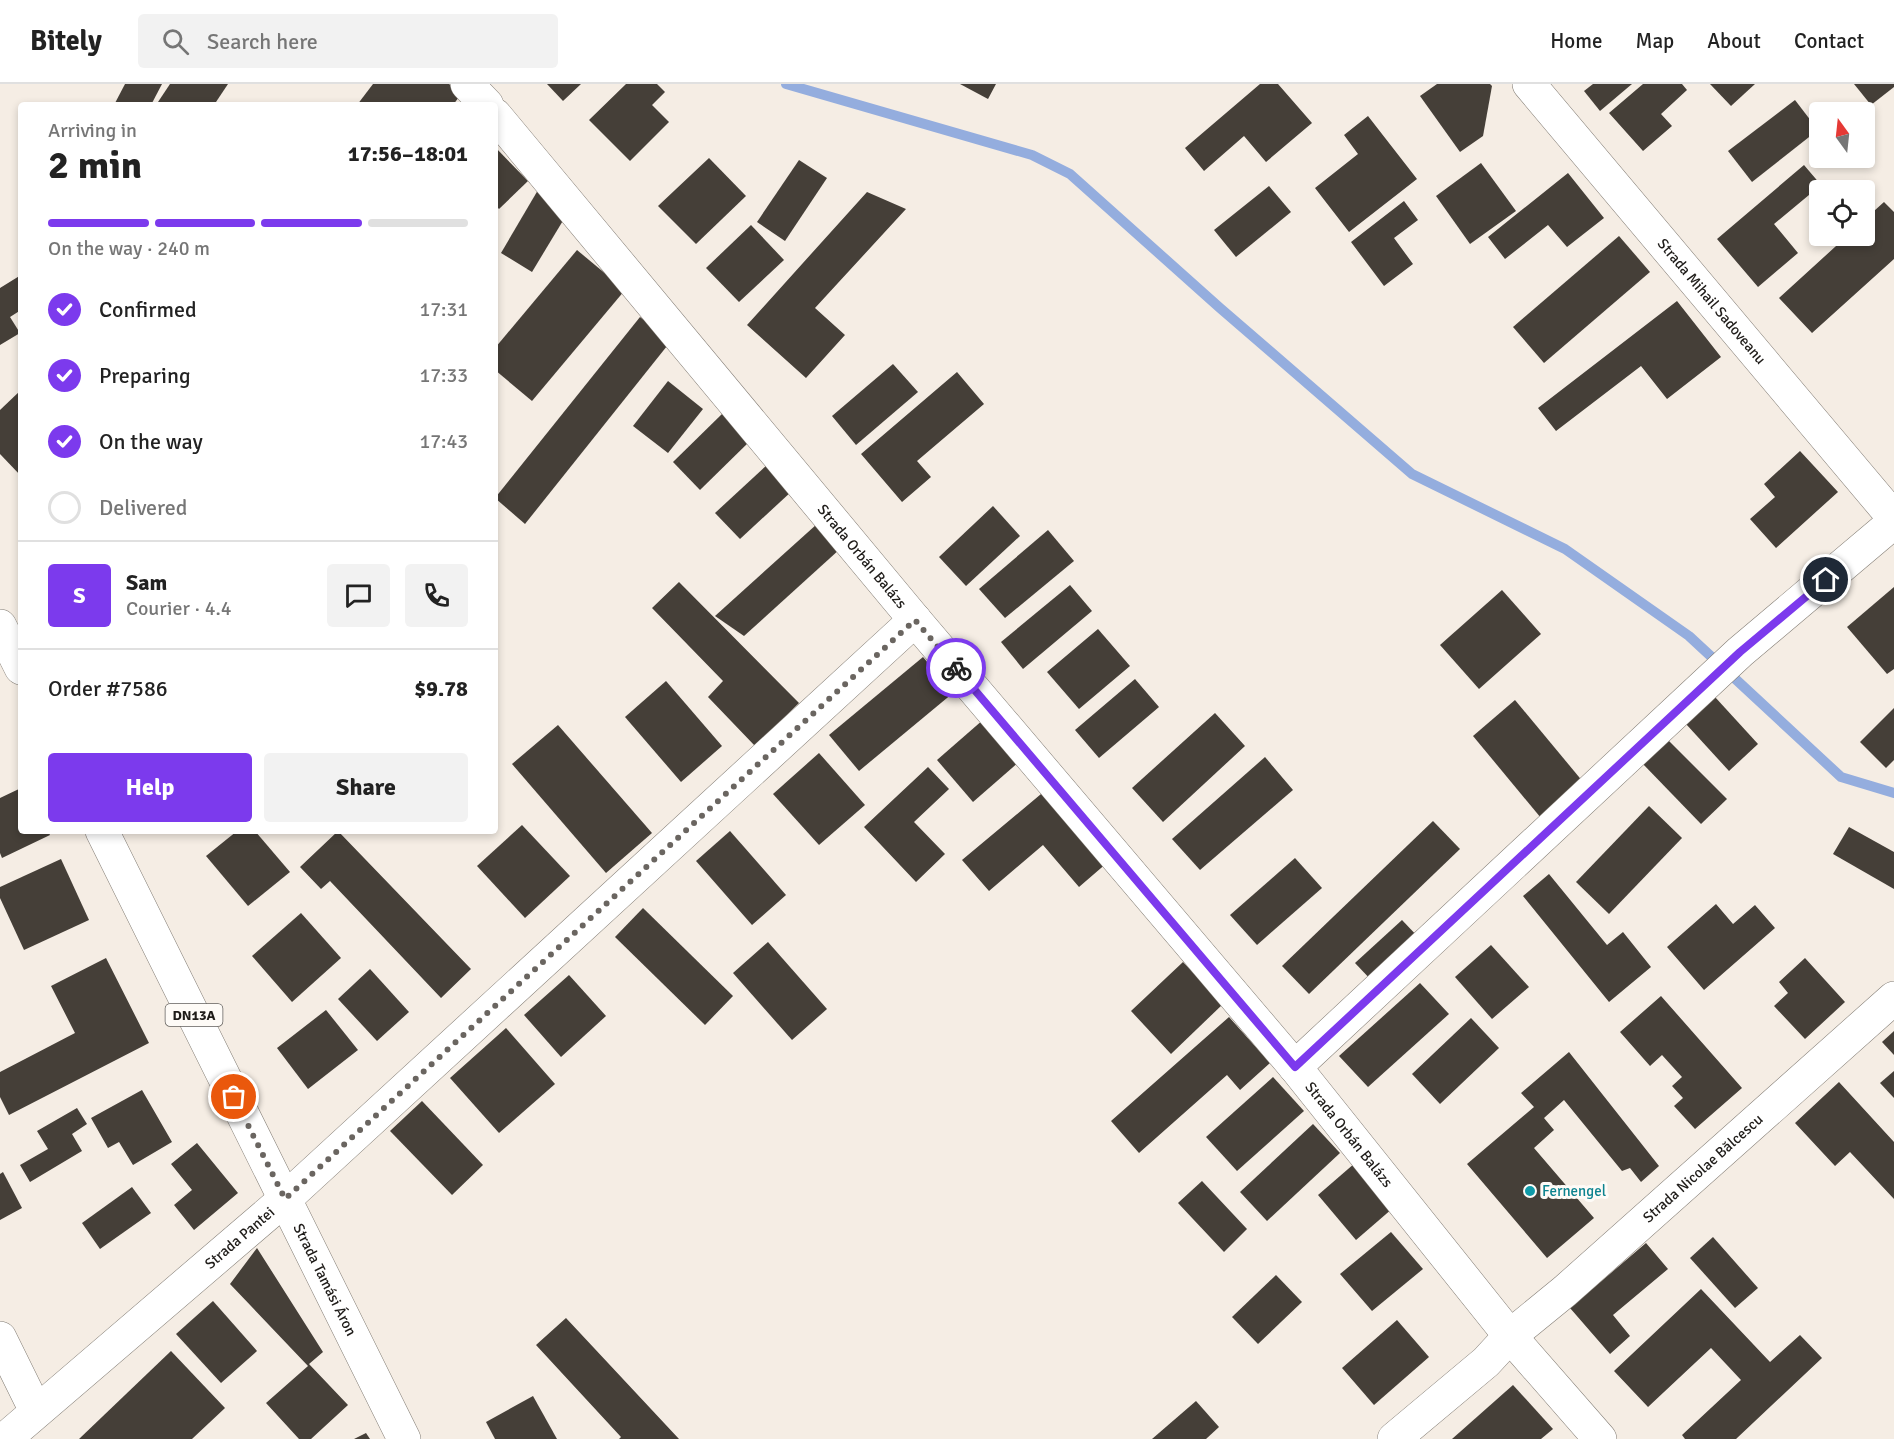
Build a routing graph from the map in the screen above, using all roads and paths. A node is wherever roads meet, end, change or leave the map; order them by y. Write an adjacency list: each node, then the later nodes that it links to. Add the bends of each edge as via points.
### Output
1 (467, 84): 3 (main road)
2 (1529, 84): 5 (main road, Strada Mihail Sadoveanu)
3 (484, 102)
4 (498, 119): 6 (main road, Strada Orbán Balázs)
5 (1894, 520): 11 (main road, via 1740,652)
6 (915, 620): 11 (main road, Strada Orbán Balázs); 12 (main road, Strada Pantei)
7 (0, 626): 8 (main road)
8 (18, 662)
9 (103, 834): 12 (main road, Strada Tamási Áron / DN13A)
10 (1894, 998): 13 (main road, Strada Nicolae Bălcescu)
11 (1295, 1067): 13 (main road, Strada Orbán Balázs)
12 (285, 1199): 15 (main road, Strada Pantei); 17 (main road, Strada Tamási Áron / DN13A)
13 (1510, 1336): 18 (main road, Strada Nicolae Bălcescu, via 1486,1362); 19 (main road, Strada Orbán Balázs)
14 (0, 1338): 15 (main road)
15 (36, 1411): 16 (main road, Strada Pantei)
16 (5, 1439)
17 (404, 1439)
18 (1394, 1439)
19 (1600, 1439)

